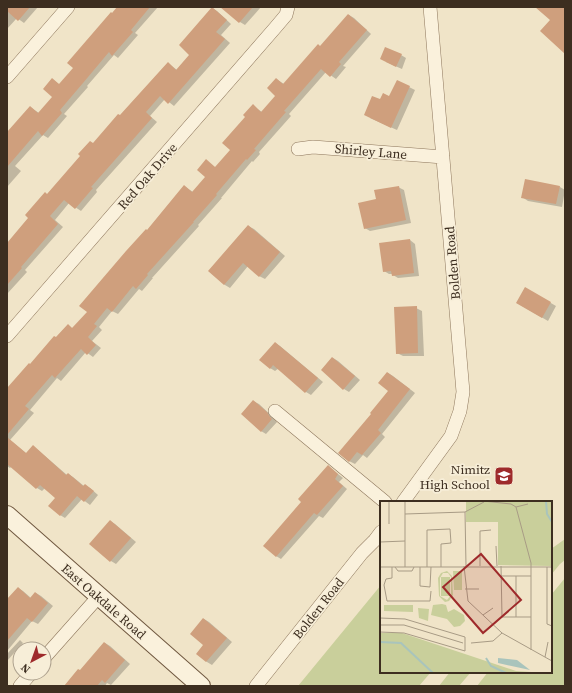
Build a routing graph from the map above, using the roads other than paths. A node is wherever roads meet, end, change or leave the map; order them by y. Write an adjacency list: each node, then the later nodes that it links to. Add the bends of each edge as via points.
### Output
1 (68, 7): 4 (street)
2 (430, 7): 6 (street, Bolden Road)
3 (287, 11): 7 (street, Red Oak Drive)
4 (7, 77)
5 (298, 149): 6 (street, Shirley Lane, via 313,146)
6 (443, 157): 10 (street, Bolden Road, via 463,392 451,436)
7 (7, 336)
8 (274, 411): 9 (street)
9 (384, 501)
10 (404, 501)
11 (7, 515): 13 (street, East Oakdale Road)
12 (380, 533): 16 (street, Bolden Road)
13 (99, 596): 14 (street); 15 (street, East Oakdale Road)
14 (52, 649)
15 (201, 686)
16 (256, 686)

